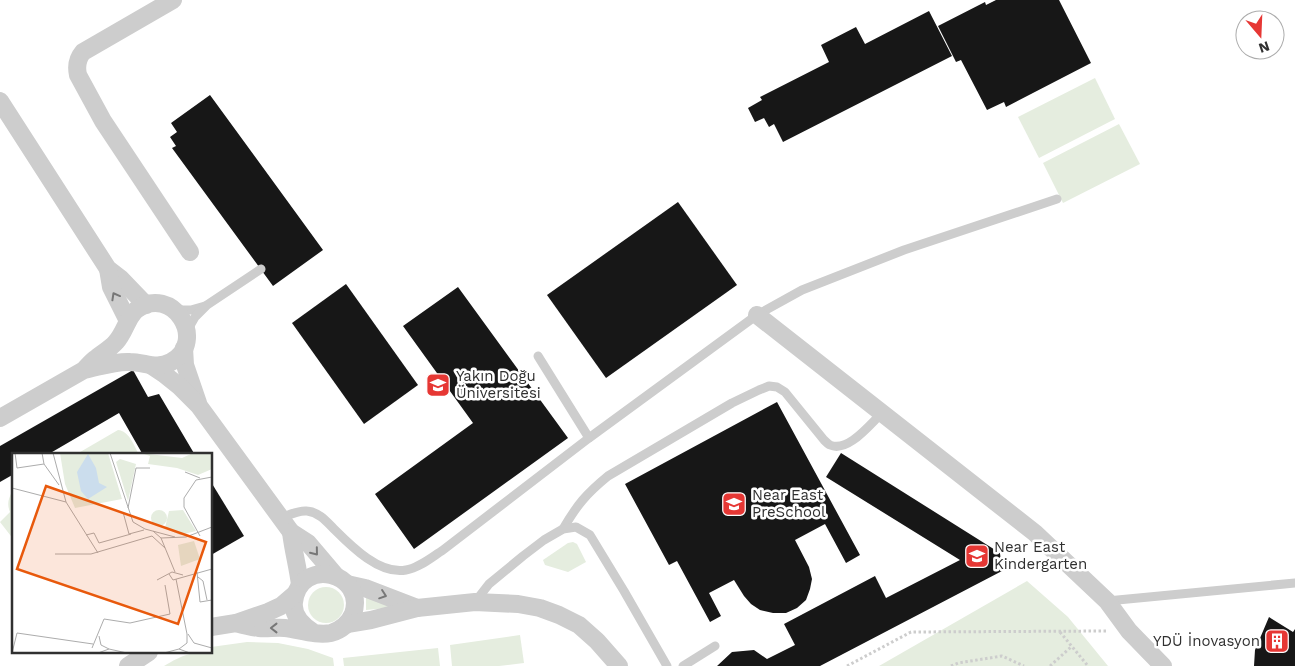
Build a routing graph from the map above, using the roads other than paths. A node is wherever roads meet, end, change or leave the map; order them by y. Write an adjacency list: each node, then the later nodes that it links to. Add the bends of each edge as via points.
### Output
1 (173, 0): 4 (street, via 83,52 76,69 103,121)
2 (0, 101): 5 (street)
3 (1057, 199): 10 (lane, via 904,250 802,290)
4 (190, 252)
5 (108, 269): 7 (street); 11 (street, one-way to 5, via 111,287)
6 (261, 269): 8 (lane)
7 (146, 305): 9 (street, via 164,305); 11 (street, via 135,311)
8 (207, 305): 9 (lane, via 191,310); 12 (lane, via 191,324)
9 (174, 310): 12 (street, via 186,327)
10 (757, 315): 17 (street); 19 (lane)
11 (126, 326): 14 (street, via 124,341 128,350 134,358); 15 (street, via 117,341)
12 (186, 343): 14 (street, via 179,356 171,362 162,366); 16 (street, via 185,365)
13 (538, 356): 19 (lane)
14 (147, 365): 15 (street, via 130,362); 16 (street, via 164,374)
15 (84, 370): 18 (street)
16 (199, 406): 20 (street)
17 (882, 413): 21 (lane, via 851,443 831,446 785,392 778,386 769,386 732,403 608,476 576,506); 25 (street, via 1035,533)
18 (0, 418)
19 (589, 438): 20 (lane, via 442,550 408,570 394,571 367,558 321,516 307,511 294,513)
20 (286, 525): 22 (street, one-way to 22, via 308,543); 24 (street, via 298,568)
21 (563, 529): 26 (lane, via 504,570); 36 (lane, via 576,527 590,535)
22 (342, 580): 24 (street, via 326,573 316,574 307,578); 27 (street, one-way to 27); 29 (street, via 354,600 352,617)
23 (1295, 583): 25 (lane)
24 (298, 589): 28 (street, via 281,606); 31 (street, via 294,606 296,616)
25 (1107, 601): 38 (street, via 1129,631)
26 (475, 602): 27 (street); 35 (street, via 518,604 559,615 585,630)
27 (418, 608): 29 (street)
28 (236, 624): 30 (street); 31 (street, one-way to 28)
29 (347, 624): 31 (street, via 325,634)
30 (212, 627)
31 (313, 632)
32 (715, 646): 37 (lane)
33 (146, 654): 34 (street)
34 (128, 666)
35 (619, 666)
36 (668, 666)
37 (683, 666)
38 (1163, 666)

